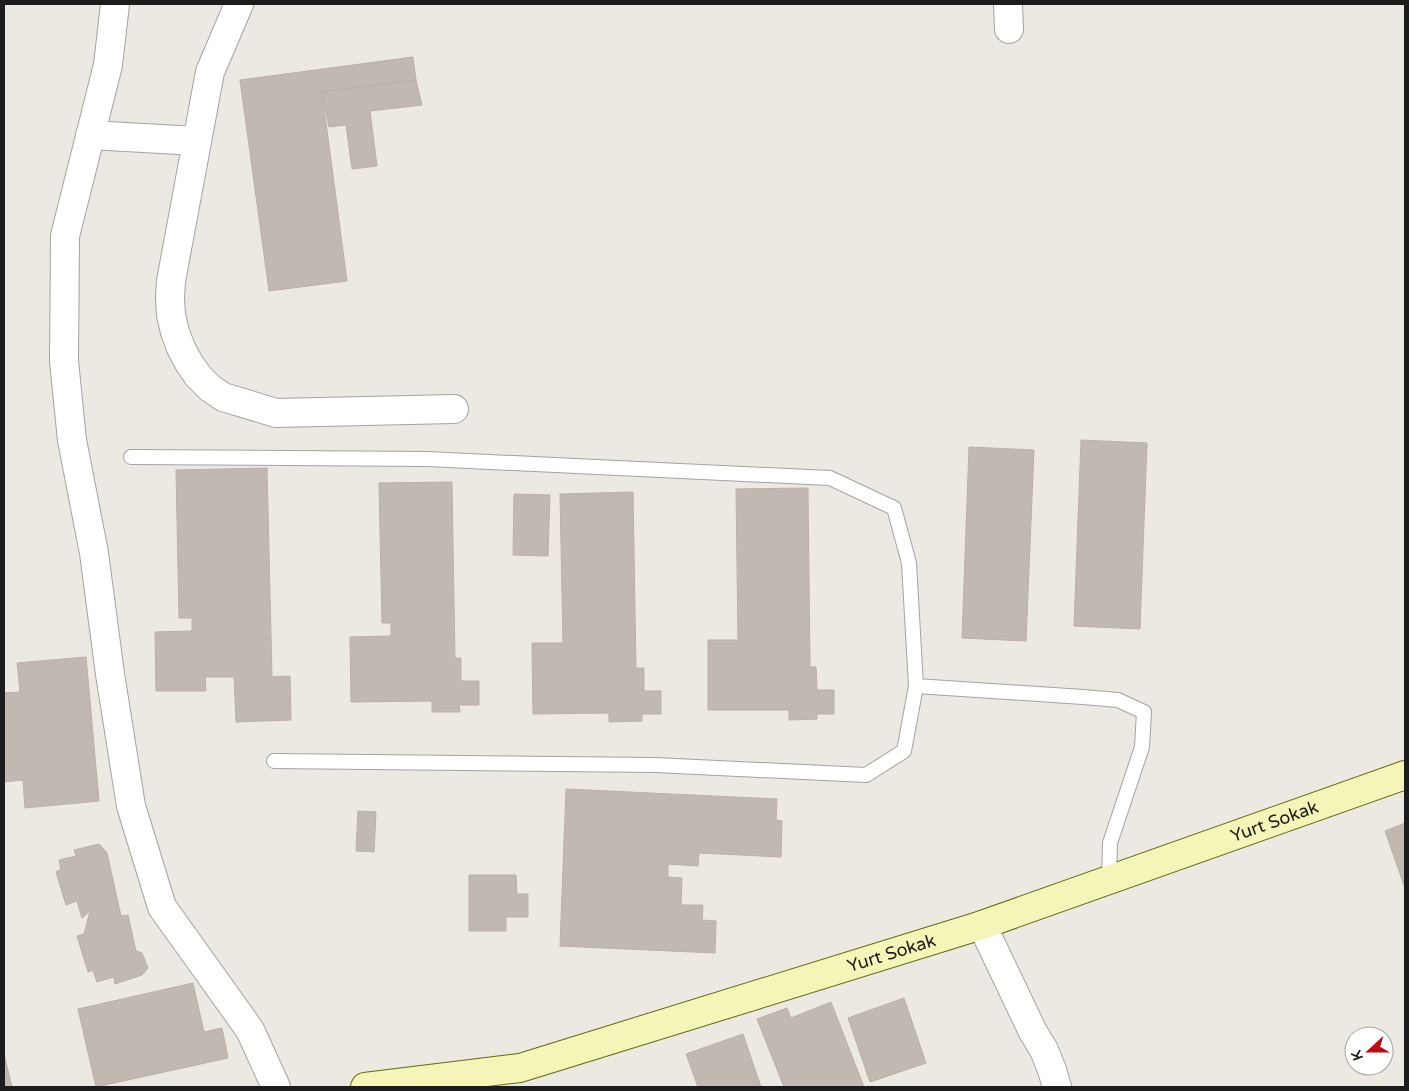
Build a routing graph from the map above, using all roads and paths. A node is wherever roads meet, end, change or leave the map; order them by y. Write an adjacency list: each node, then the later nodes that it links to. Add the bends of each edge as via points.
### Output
1 (115, 4): 3 (street, via 108,65)
2 (238, 4): 4 (street, via 210,72)
3 (90, 135): 4 (street); 12 (street, via 65,236 64,361 72,440 94,553 131,806 162,907 250,1030)
4 (196, 141): 5 (street, via 170,298 174,332 198,376 223,397 276,413)
5 (454, 409)
6 (131, 457): 7 (lane, via 427,459 830,478 894,508 910,563)
7 (916, 686): 8 (lane, via 904,751 866,776 654,764); 10 (lane, via 1118,700 1144,712 1142,746 1110,843)
8 (274, 761)
9 (1405, 774): 10 (street, Yurt Sokak)
10 (1110, 880): 11 (street, Yurt Sokak)
11 (982, 925): 13 (street, Yurt Sokak, via 520,1068); 14 (street, via 1044,1050)
12 (276, 1087)
13 (365, 1087)
14 (1057, 1087)

